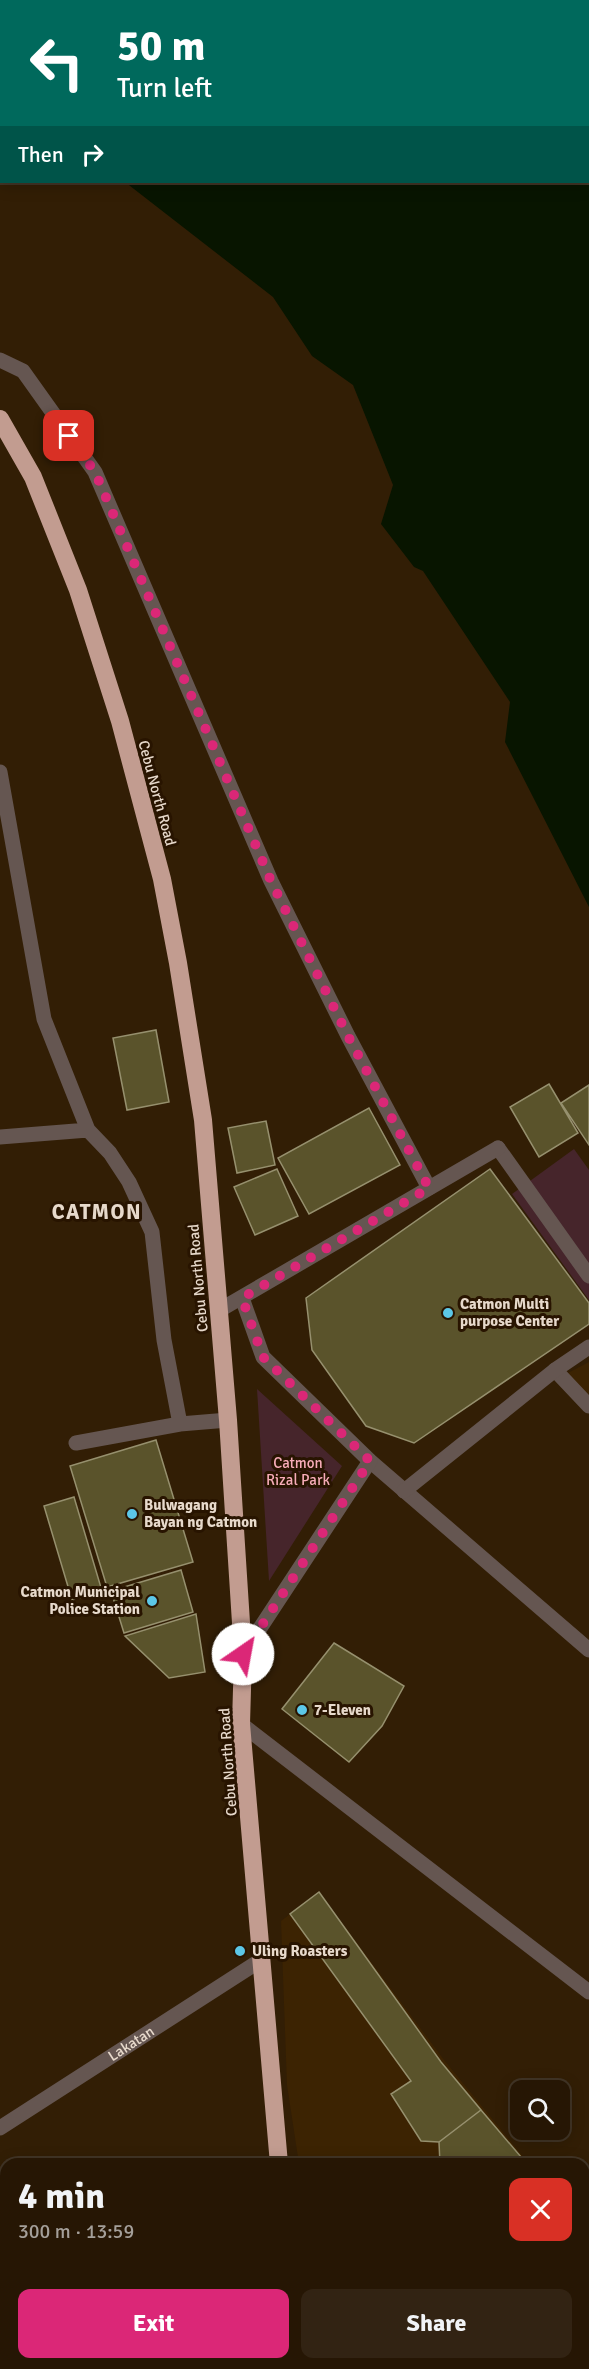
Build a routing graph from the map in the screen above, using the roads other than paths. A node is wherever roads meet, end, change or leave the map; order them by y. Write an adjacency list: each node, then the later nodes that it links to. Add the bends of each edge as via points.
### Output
1 (0, 360): 6 (street, via 23,371 95,472 271,881)
2 (0, 419): 9 (highway, Cebu North Road, via 33,477 78,590 120,721 162,879 203,1120)
3 (0, 772): 4 (street, via 44,1019)
4 (88, 1130): 5 (street); 14 (street, via 110,1153 129,1182 152,1232 164,1340)
5 (0, 1137)
6 (429, 1188): 7 (street, via 498,1148); 8 (street)
7 (589, 1276)
8 (242, 1298): 9 (street); 16 (street, via 263,1357)
9 (218, 1311): 13 (highway, Cebu North Road)
10 (589, 1347): 11 (street)
11 (555, 1370): 12 (street); 17 (street)
12 (589, 1406)
13 (228, 1420): 14 (street); 19 (highway, Cebu North Road)
14 (180, 1424): 15 (street)
15 (76, 1443)
16 (370, 1461): 17 (street); 19 (street)
17 (404, 1491): 18 (street)
18 (589, 1650)
19 (243, 1654): 20 (highway, Cebu North Road)
20 (241, 1724): 21 (highway, Cebu North Road); 22 (street)
21 (261, 1960): 23 (street, Lakatan); 24 (highway, Cebu North Road)
22 (589, 1992)
23 (0, 2128)
24 (278, 2158)

